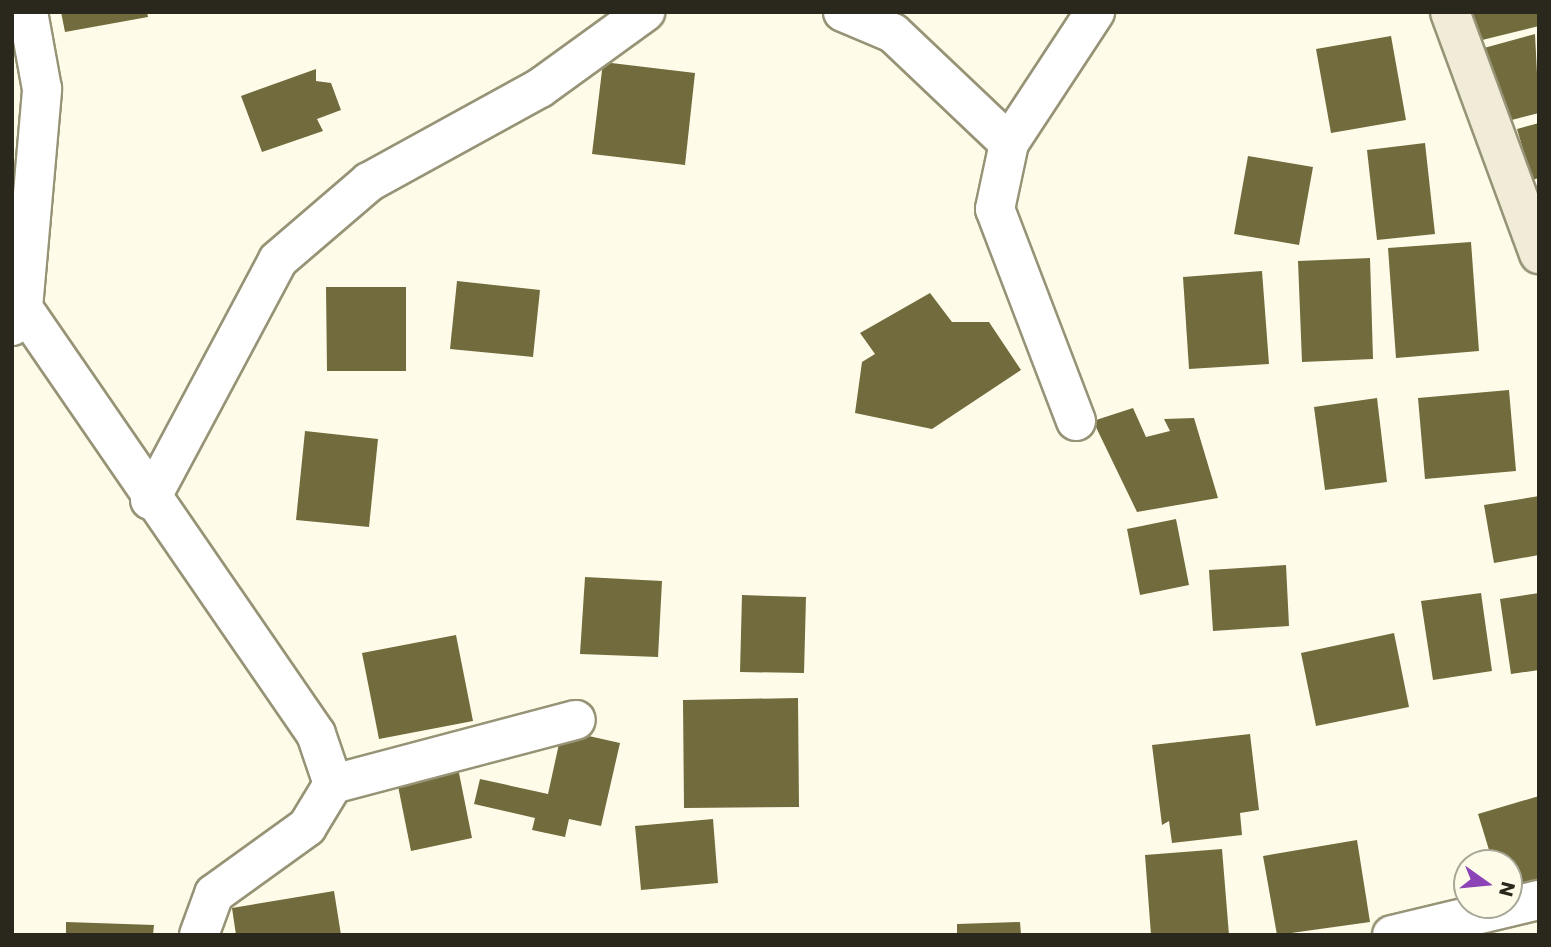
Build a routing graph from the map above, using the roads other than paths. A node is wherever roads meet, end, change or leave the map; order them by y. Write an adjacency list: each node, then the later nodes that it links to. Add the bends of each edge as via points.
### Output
1 (28, 12): 8 (street, via 41,89)
2 (645, 12): 10 (street, via 540,88 369,181 278,260)
3 (843, 12): 6 (street, via 893,33)
4 (1095, 12): 6 (street)
5 (1450, 12): 7 (street)
6 (1009, 143): 9 (street, via 995,209)
7 (1539, 254)
8 (18, 317): 10 (street)
9 (1076, 421)
10 (150, 500): 12 (street, via 316,734)
11 (576, 720): 12 (street)
12 (333, 783): 14 (street, via 307,827 214,894)
13 (1539, 900): 15 (street)
14 (199, 935)
15 (1392, 935)

